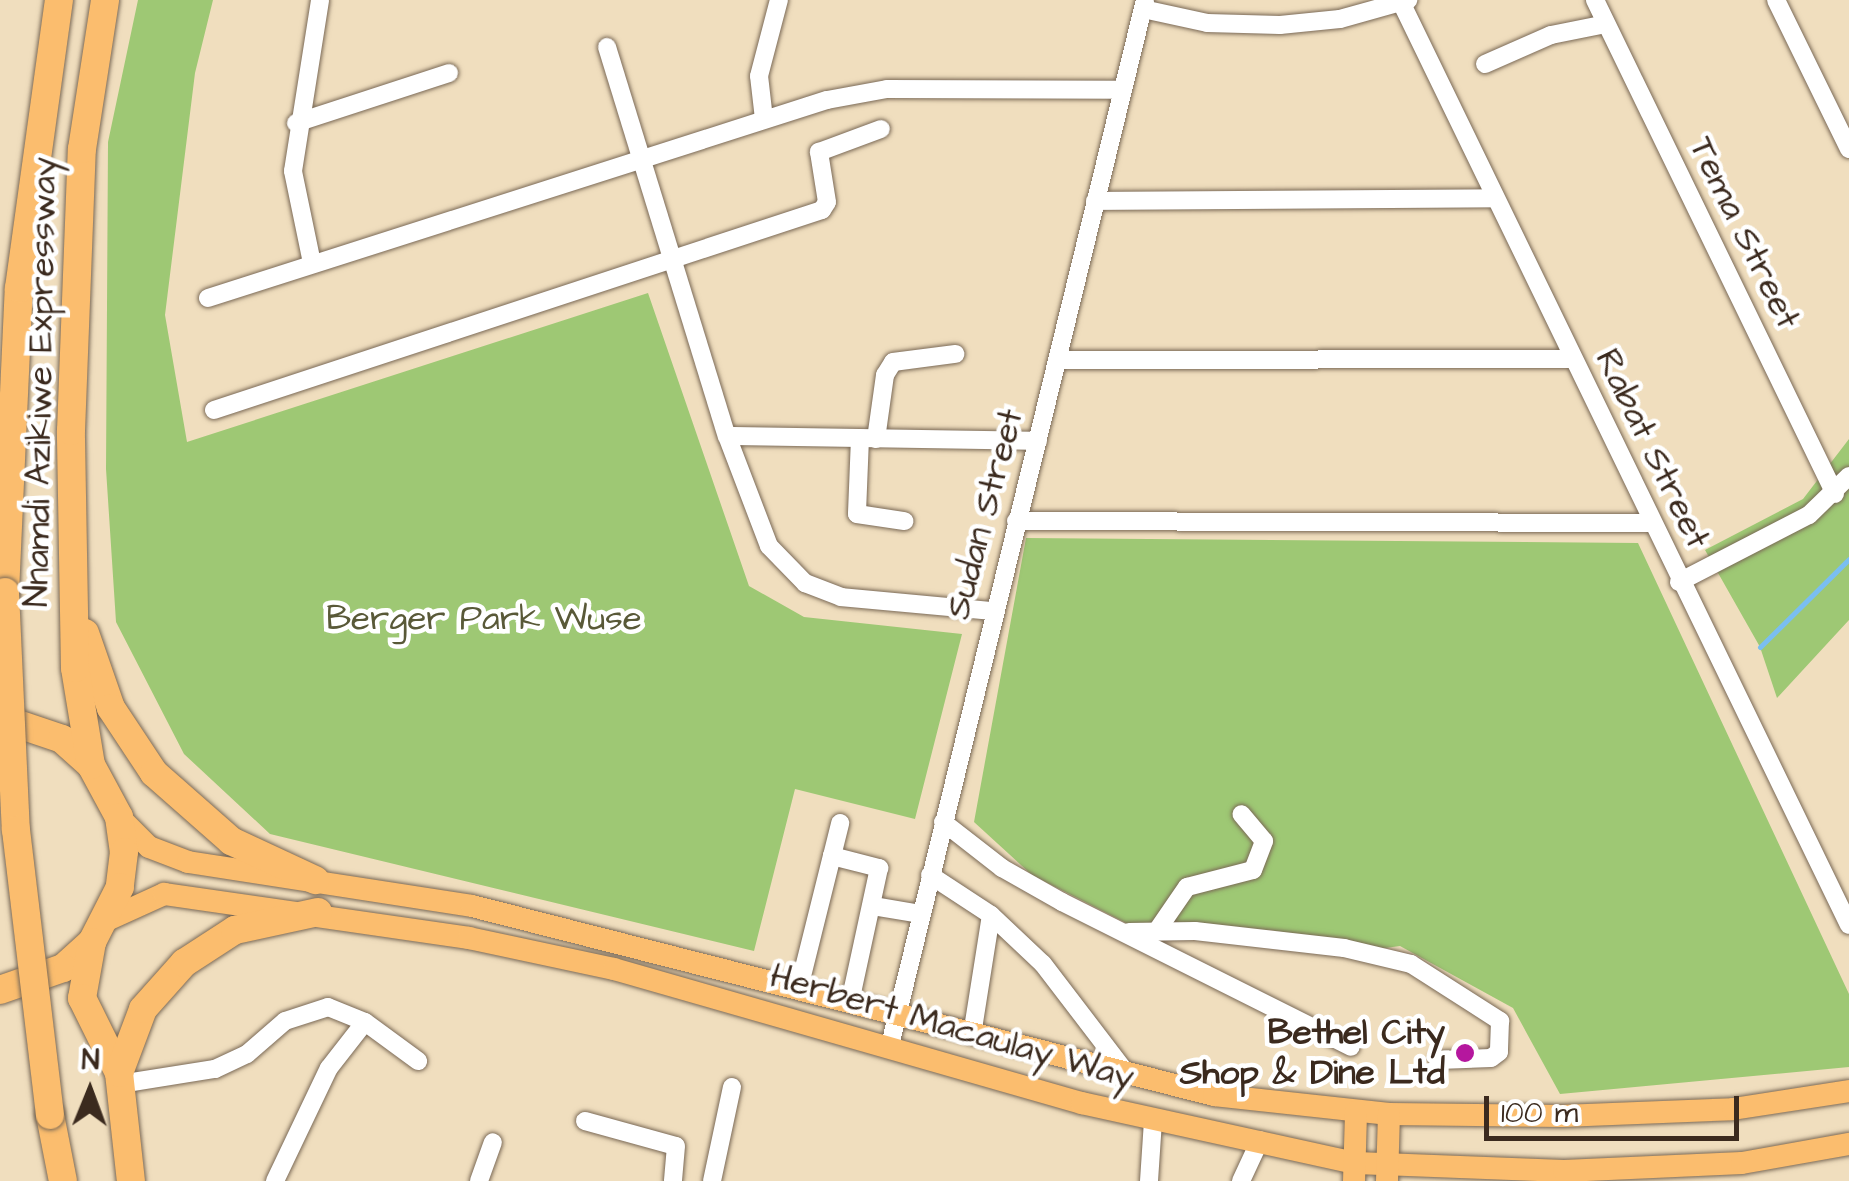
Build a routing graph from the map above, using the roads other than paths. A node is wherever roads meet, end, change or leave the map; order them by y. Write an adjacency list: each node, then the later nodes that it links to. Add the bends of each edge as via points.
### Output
1 (59, 0): 79 (highway, Nnamdi Azikiwe Expressway, bridge, via 18,288 5,592 17,840)
2 (105, 0): 36 (highway, Nnamdi Azikiwe Expressway, via 82,150 74,278)
3 (320, 0): 15 (street)
4 (779, 0): 14 (street, via 759,76)
5 (1595, 0): 9 (street, Tema Street)
6 (1776, 0): 17 (street)
7 (1403, 1): 8 (street, via 1280,25 1207,23); 19 (street, Rabat Street)
8 (1144, 4): 13 (street, Sudan Street)
9 (1606, 24): 11 (street, via 1551,35); 32 (street, Tema Street)
10 (607, 47): 18 (street)
11 (1485, 64)
12 (448, 73): 15 (street)
13 (1122, 90): 14 (street, via 887,89); 20 (street, Sudan Street)
14 (764, 119): 18 (street)
15 (296, 123): 21 (street, via 292,171)
16 (881, 129): 22 (street, via 819,152 827,202 822,210)
17 (1849, 149)
18 (642, 157): 21 (street); 22 (street)
19 (1495, 198): 20 (street); 25 (street, Rabat Street)
20 (1095, 200): 26 (street, Sudan Street)
21 (312, 262): 23 (street)
22 (672, 262): 27 (street); 28 (street)
23 (208, 298)
24 (956, 354): 29 (street, via 893,362)
25 (1572, 359): 26 (street); 35 (street, Rabat Street)
26 (1059, 360): 30 (street, Sudan Street)
27 (214, 410)
28 (727, 436): 29 (street); 38 (street, via 770,546 805,583 841,597)
29 (868, 439): 30 (street); 34 (street, via 857,514)
30 (1038, 441): 33 (street, Sudan Street)
31 (1849, 476): 32 (street)
32 (1835, 494): 37 (street, via 1774,537)
33 (1016, 520): 35 (street); 38 (street, Sudan Street)
34 (904, 521)
35 (1650, 522): 37 (street, Rabat Street)
36 (72, 582): 40 (highway, Nnamdi Azikiwe Expressway, via 74,668); 47 (highway, via 93,666 154,773 230,841)
37 (1679, 582): 52 (street, Rabat Street)
38 (992, 611): 44 (street, Sudan Street)
39 (0, 718): 40 (highway, via 62,738)
40 (91, 765): 42 (highway)
41 (1241, 814): 55 (street, via 1264,841 1253,870 1187,887)
42 (119, 817): 47 (main road, Herbert Macaulay Way, via 149,847 188,862); 53 (highway, via 120,887)
43 (840, 822): 45 (street)
44 (943, 822): 46 (street, Sudan Street); 54 (street, via 1002,868)
45 (832, 856): 48 (street, via 879,868); 56 (street)
46 (930, 875): 50 (street, Sudan Street); 51 (street)
47 (315, 880): 56 (main road, Herbert Macaulay Way, via 472,906)
48 (873, 906): 50 (street); 58 (street)
49 (318, 912): 53 (main road, Herbert Macaulay Way, via 164,894); 62 (main road, Herbert Macaulay Way, via 614,969); 66 (highway, via 235,930 184,963 143,1010)
50 (921, 914): 59 (street, Sudan Street)
51 (991, 915): 61 (street); 67 (street, via 1042,964)
52 (1849, 925)
53 (100, 931): 57 (highway, via 63,968); 66 (highway, via 82,998)
54 (1130, 932): 55 (street); 63 (street)
55 (1156, 932): 64 (street, via 1344,948 1411,964 1500,1021 1499,1052 1491,1058)
56 (798, 988): 58 (main road, Herbert Macaulay Way)
57 (0, 990)
58 (850, 1002): 59 (main road, Herbert Macaulay Way)
59 (897, 1015): 61 (main road, Herbert Macaulay Way); 62 (street, Sudan Street)
60 (365, 1022): 65 (street); 66 (street, via 328,1007 308,1012 214,1069); 81 (street, via 329,1068)
61 (972, 1035): 67 (main road, Herbert Macaulay Way)
62 (890, 1045): 72 (main road, Herbert Macaulay Way)
63 (1351, 1047)
64 (1438, 1060)
65 (418, 1061)
66 (120, 1079): 80 (highway)
67 (1130, 1079): 70 (main road, Herbert Macaulay Way)
68 (732, 1087): 84 (street)
69 (1849, 1091): 71 (main road, Herbert Macaulay Way, via 1732,1109)
70 (1356, 1112): 71 (main road, Herbert Macaulay Way); 77 (main road)
71 (1389, 1114): 78 (main road)
72 (1153, 1120): 74 (main road, Herbert Macaulay Way); 85 (street)
73 (584, 1121): 83 (street, via 676,1146)
74 (1260, 1140): 77 (main road, Herbert Macaulay Way); 86 (street)
75 (493, 1142): 82 (street)
76 (1849, 1144): 78 (main road, Herbert Macaulay Way, via 1742,1163)
77 (1355, 1172): 78 (main road, Herbert Macaulay Way)
78 (1387, 1173)
79 (64, 1181)
80 (131, 1181)
81 (275, 1181)
82 (479, 1181)
83 (673, 1181)
84 (712, 1181)
85 (1150, 1181)
86 (1241, 1181)

